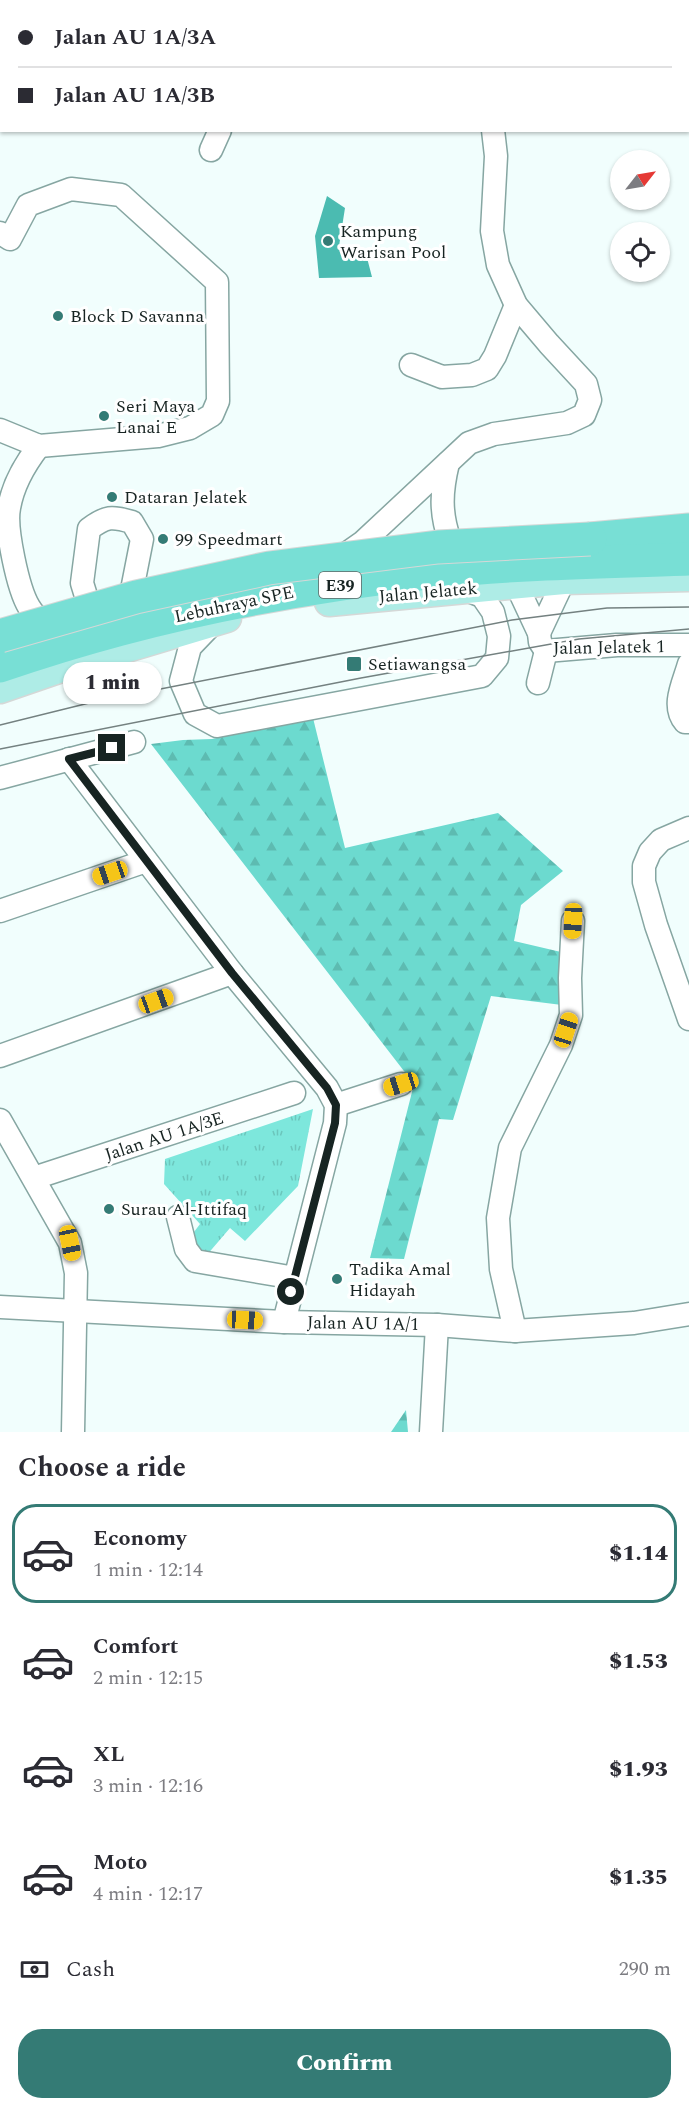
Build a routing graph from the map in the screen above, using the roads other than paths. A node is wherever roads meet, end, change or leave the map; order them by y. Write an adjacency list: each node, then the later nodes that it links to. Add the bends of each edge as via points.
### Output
1 (493, 132): 3 (street, via 496,156 492,231 498,265)
2 (0, 233): 6 (street, via 10,239 28,205 71,189 121,195 217,282 218,401 212,416 190,428 158,436)
3 (516, 305): 4 (street, via 487,369 472,375 442,377); 7 (street, via 586,384 590,400 584,415 567,423 494,434 469,443)
4 (411, 365)
5 (0, 430): 6 (street)
6 (39, 446): 10 (street, via 23,466)
7 (448, 464): 8 (street); 9 (street)
8 (441, 505): 9 (street); 14 (street)
9 (399, 509): 15 (street)
10 (4, 510): 21 (street)
11 (689, 528): 12 (highway); 14 (main road, via 659,525 527,531)
12 (590, 539): 13 (highway); 26 (highway, Lebuhraya SPE / E39, bridge, via 438,547 269,568 136,597)
13 (689, 539)
14 (450, 541): 15 (main road)
15 (343, 556): 22 (main road)
16 (689, 559): 30 (highway, Lebuhraya SPE / E39, via 436,572 276,593 136,625)
17 (689, 577): 18 (main road, Jalan Jelatek)
18 (564, 580): 19 (main road, Jalan Jelatek); 27 (street, Jalan Jelatek 1)
19 (516, 584): 20 (main road, Jalan Jelatek); 27 (street, Jalan Jelatek 1)
20 (464, 589): 24 (main road, Jalan Jelatek, via 338,600); 24 (street, via 482,596 493,612 499,636 497,658 482,676 217,726 195,714 181,681 190,647)
21 (23, 596): 25 (street); 26 (street)
22 (130, 600): 23 (main road); 23 (street, via 142,539 132,522 102,519 89,529 82,583)
23 (90, 609): 25 (main road)
24 (214, 622): 32 (main road, Jalan Jelatek)
25 (45, 623): 26 (main road)
26 (0, 636)
27 (543, 642): 28 (street, Jalan Jelatek 1); 31 (street)
28 (689, 645)
29 (689, 664): 33 (street, via 678,705 679,715)
30 (0, 666)
31 (538, 682)
32 (0, 689)
33 (689, 722)
34 (134, 742): 35 (street)
35 (69, 759): 36 (street); 38 (street)
36 (0, 778)
37 (689, 828): 42 (street, via 661,840 644,867 644,882 656,925)
38 (146, 861): 39 (street); 41 (street)
39 (0, 911)
40 (573, 921): 56 (street, via 571,1015 561,1045 510,1148 498,1218 501,1269)
41 (232, 973): 43 (street); 46 (street, via 327,1088)
42 (687, 1006)
43 (0, 1056)
44 (401, 1084): 46 (street)
45 (294, 1094): 48 (street, Jalan AU 1A/3E)
46 (336, 1105): 50 (street, via 335,1123)
47 (0, 1120): 48 (street)
48 (34, 1178): 52 (street, via 70,1243 76,1274)
49 (178, 1217): 50 (street, via 186,1249 195,1261)
50 (295, 1278): 54 (street)
51 (0, 1307): 52 (street, Jalan AU 1A/1)
52 (76, 1312): 54 (street, Jalan AU 1A/1); 57 (street)
53 (689, 1314): 56 (street, Jalan AU 1A/1, via 634,1323)
54 (284, 1322): 55 (street, Jalan AU 1A/1)
55 (437, 1325): 56 (street, Jalan AU 1A/1); 58 (street)
56 (515, 1331)
57 (73, 1432)
58 (431, 1432)

